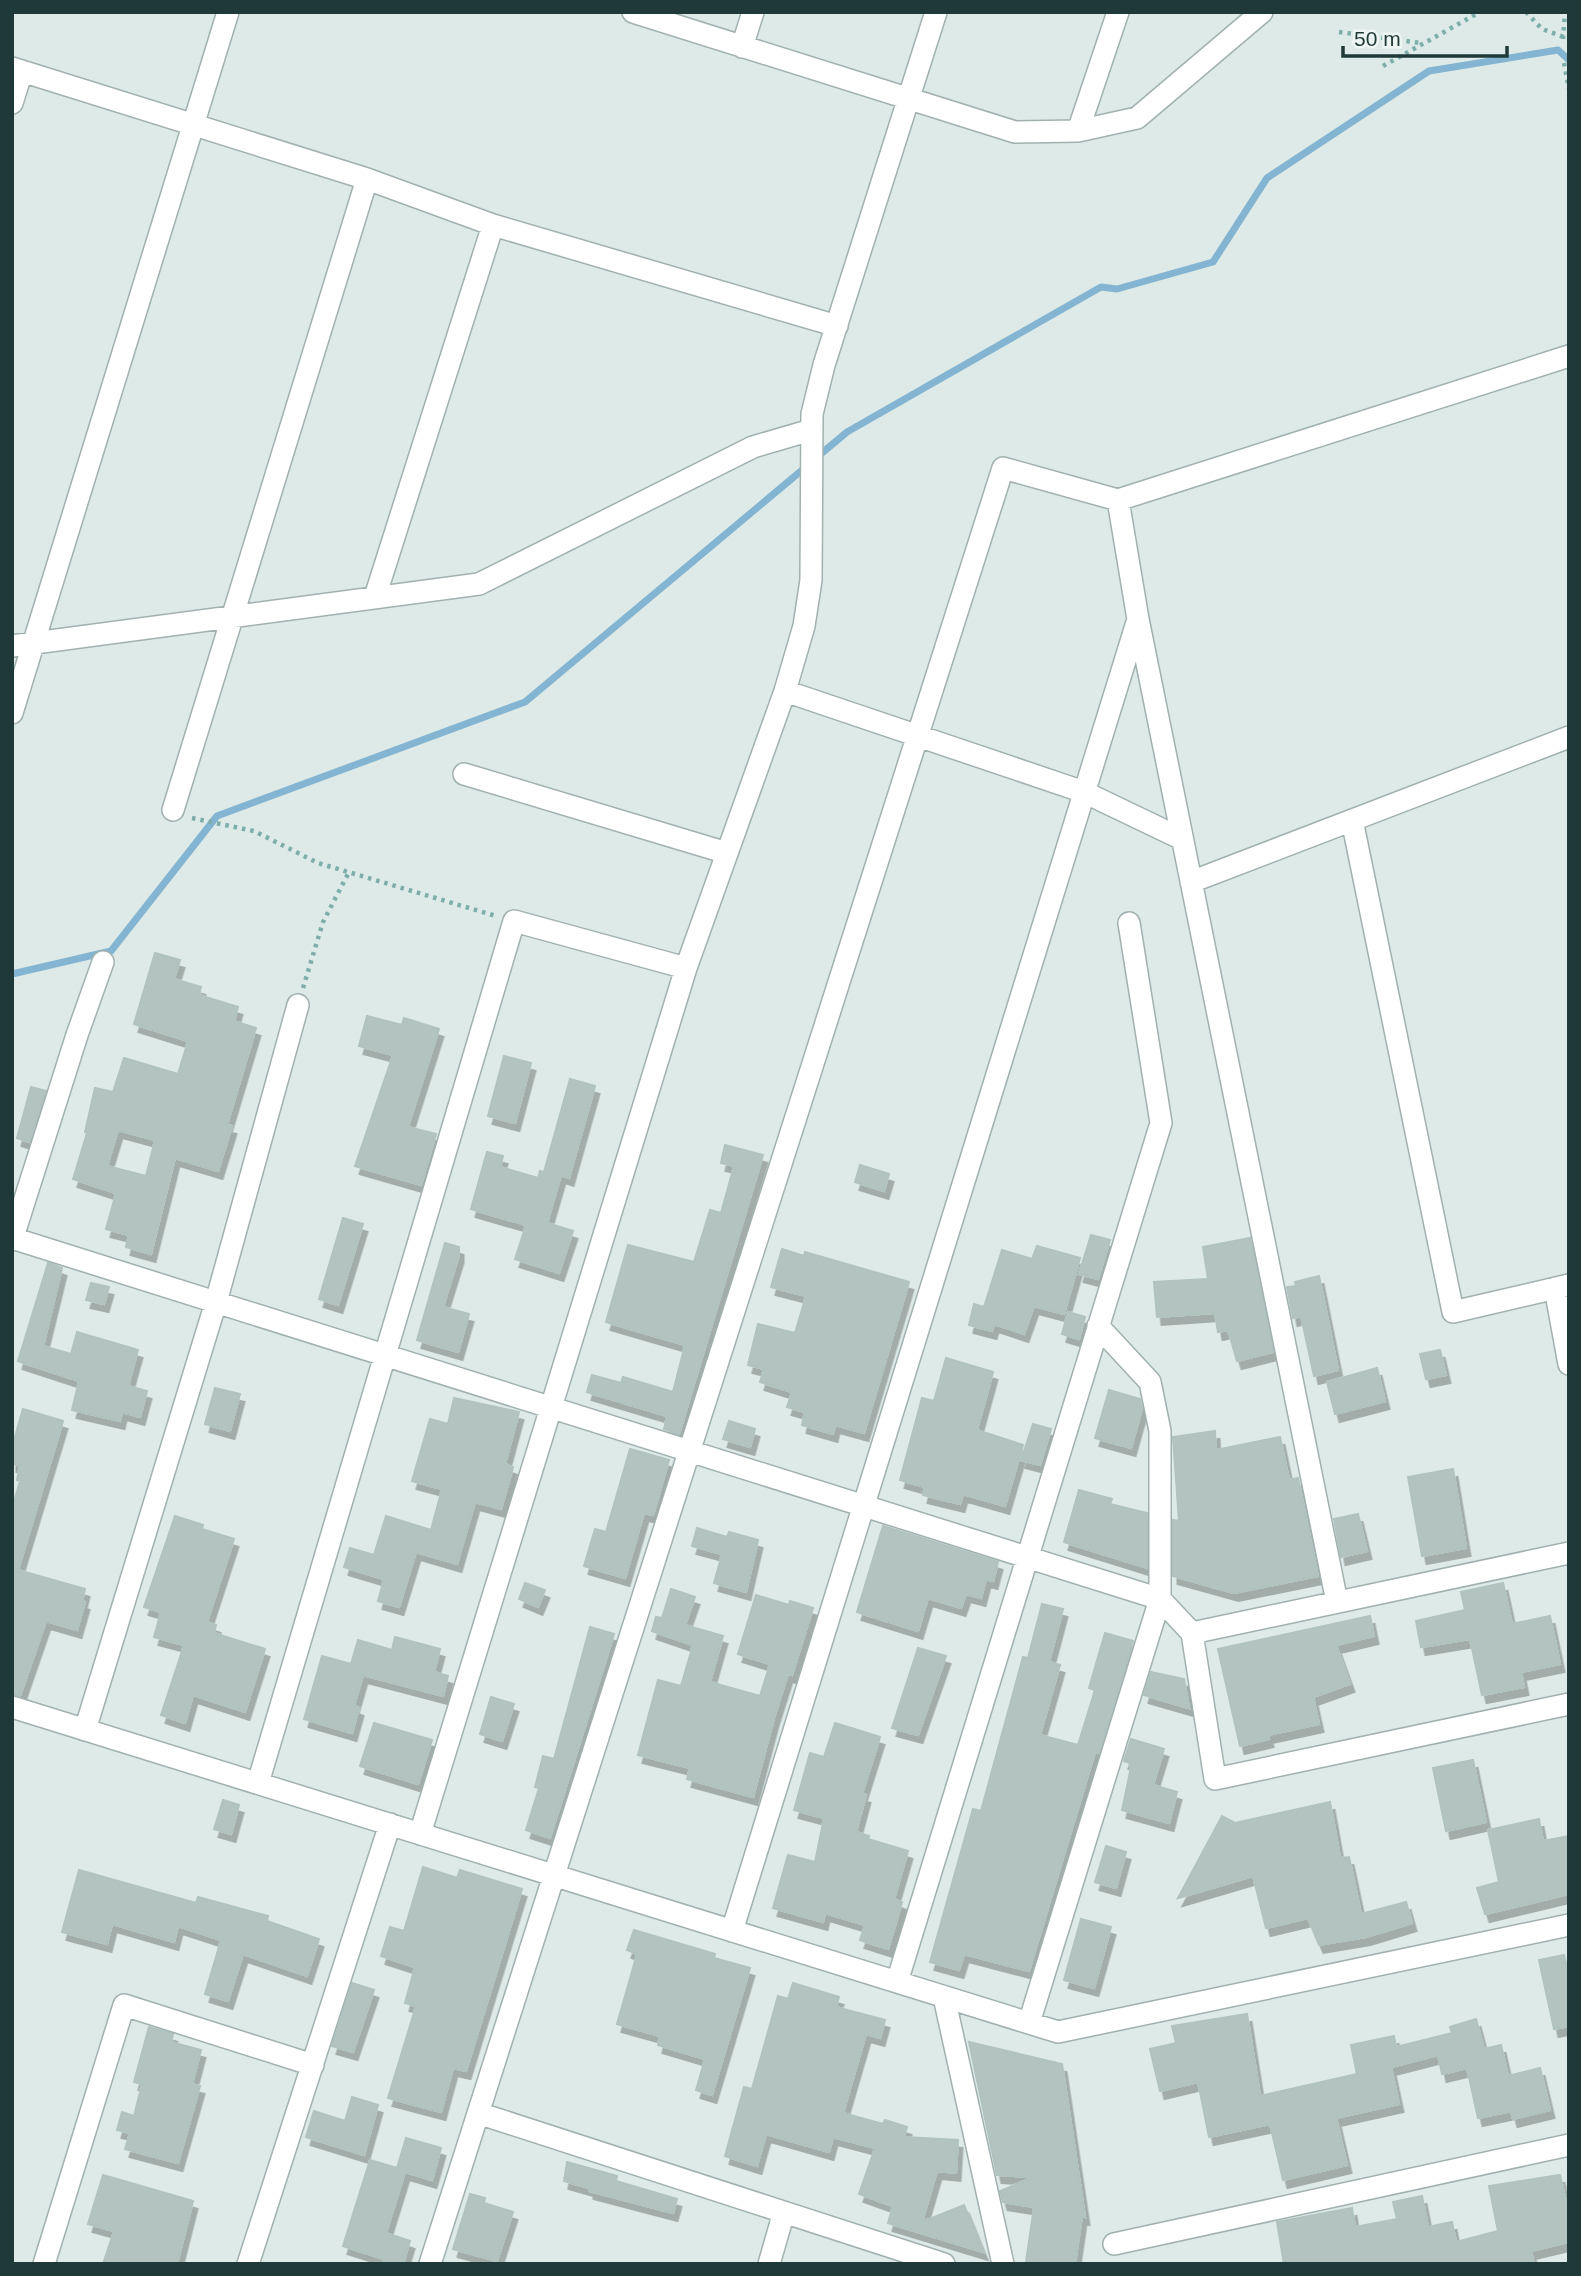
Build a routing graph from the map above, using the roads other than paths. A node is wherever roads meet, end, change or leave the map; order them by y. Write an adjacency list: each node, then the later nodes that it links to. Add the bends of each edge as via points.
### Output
1 (228, 12): 11 (street)
2 (633, 12): 7 (street)
3 (753, 12): 7 (street)
4 (936, 12): 9 (street)
5 (1118, 12): 12 (street)
6 (1262, 12): 12 (street, via 1137,118)
7 (742, 47): 9 (street)
8 (17, 70): 10 (street); 11 (street)
9 (908, 100): 12 (street, via 1015,132); 15 (street)
10 (12, 103)
11 (194, 125): 13 (street); 23 (street)
12 (1078, 131)
13 (367, 179): 14 (street); 20 (street)
14 (493, 225): 15 (street); 19 (street)
15 (837, 326): 17 (street, via 812,414)
16 (1569, 356): 18 (street)
17 (811, 438): 19 (street, via 754,447 479,584); 25 (street, via 811,580 804,626)
18 (1118, 500): 21 (street); 27 (street, via 1003,468)
19 (375, 597): 20 (street)
20 (232, 618): 23 (street); 31 (street)
21 (1138, 619): 30 (street); 33 (street)
22 (12, 638): 23 (street)
23 (34, 644): 24 (street); 26 (street)
24 (12, 646)
25 (785, 691): 27 (street); 34 (street)
26 (12, 713)
27 (918, 737): 30 (street); 47 (street)
28 (1569, 737): 32 (street)
29 (464, 774): 34 (street)
30 (1084, 792): 33 (street); 48 (street)
31 (173, 810)
32 (1352, 820): 35 (street); 41 (street, via 1453,1312)
33 (1182, 839): 35 (street)
34 (727, 853): 38 (street)
35 (1191, 882): 52 (street)
36 (1129, 923): 43 (street, via 1161,1123)
37 (103, 962): 40 (street)
38 (686, 968): 44 (street, via 514,921); 46 (street)
39 (298, 1005): 42 (street)
40 (12, 1239): 42 (street)
41 (1562, 1287): 45 (street)
42 (216, 1302): 44 (street); 56 (street)
43 (1098, 1326): 50 (street); 51 (street, via 1150,1382 1160,1431)
44 (384, 1355): 46 (street); 57 (street)
45 (1569, 1364)
46 (551, 1408): 47 (street); 59 (street)
47 (689, 1451): 48 (street); 60 (street)
48 (864, 1506): 50 (street); 62 (street)
49 (1569, 1553): 52 (street)
50 (1027, 1557): 51 (street); 63 (street)
51 (1160, 1599): 53 (street); 65 (street)
52 (1337, 1602): 53 (street)
53 (1192, 1633): 54 (street, via 1214,1779)
54 (1569, 1704)
55 (12, 1707): 56 (street)
56 (85, 1730): 57 (street)
57 (258, 1783): 58 (street)
58 (390, 1824): 59 (street); 66 (street)
59 (420, 1833): 60 (street)
60 (554, 1875): 62 (street); 67 (street)
61 (1569, 1925): 65 (street, via 1058,2032)
62 (732, 1931): 63 (street)
63 (897, 1982): 64 (street)
64 (944, 1997): 65 (street); 76 (street)
65 (1029, 2023)
66 (313, 2064): 71 (street, via 124,2006); 72 (street)
67 (478, 2113): 69 (street); 73 (street)
68 (1569, 2145): 70 (street)
69 (784, 2212): 74 (street); 75 (street)
70 (1114, 2244)
71 (44, 2264)
72 (248, 2264)
73 (430, 2264)
74 (769, 2264)
75 (944, 2264)
76 (1003, 2264)

